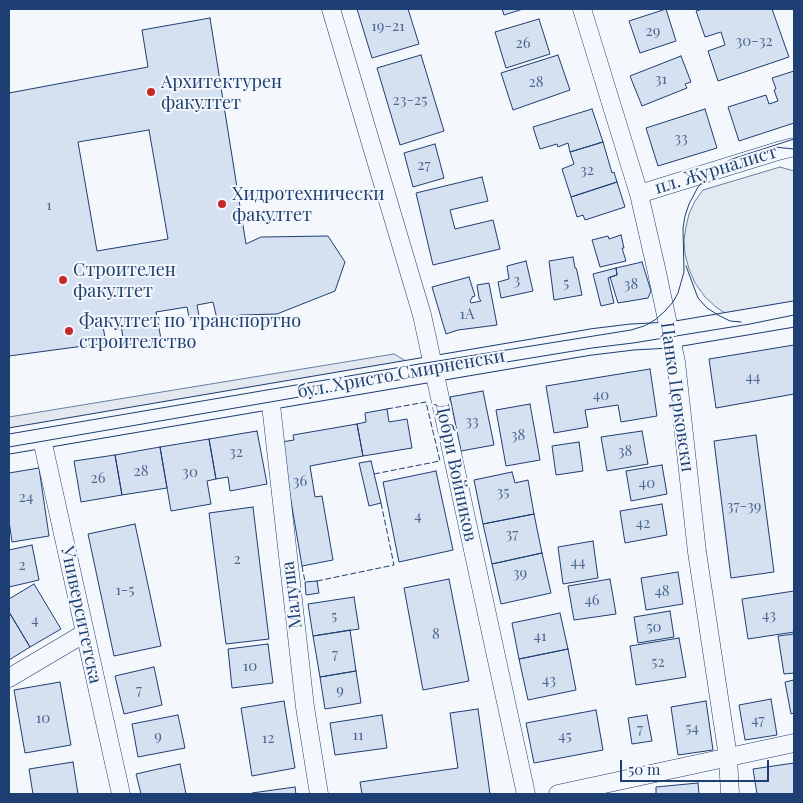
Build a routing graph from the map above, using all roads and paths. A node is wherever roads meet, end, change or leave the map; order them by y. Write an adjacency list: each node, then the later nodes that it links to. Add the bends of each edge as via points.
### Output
1 (331, 9): 7 (street, Добри Войников, via 422,315)
2 (582, 9): 4 (street, Цанко Церковски)
3 (794, 147): 4 (street, пл. Журналист)
4 (639, 194): 6 (street, Цанко Церковски)
5 (794, 314): 6 (street, бул. Христо Смирненски)
6 (670, 335): 7 (street, бул. Христо Смирненски, via 591,342); 14 (street, Цанко Церковски, via 676,362 697,552)
7 (433, 368): 8 (street, бул. Христо Смирненски); 17 (street, Добри Войников)
8 (270, 396): 9 (street, бул. Христо Смирненски); 16 (street, Малуша, via 305,707)
9 (41, 435): 10 (street, бул. Христо Смирненски); 11 (street, Университетска)
10 (9, 441)
11 (85, 633): 12 (street); 15 (street, Университетска)
12 (9, 678)
13 (794, 743): 14 (street)
14 (728, 757): 18 (street); 19 (street, Цанко Церковски)
15 (121, 794)
16 (319, 794)
17 (526, 794)
18 (558, 794)
19 (730, 794)

